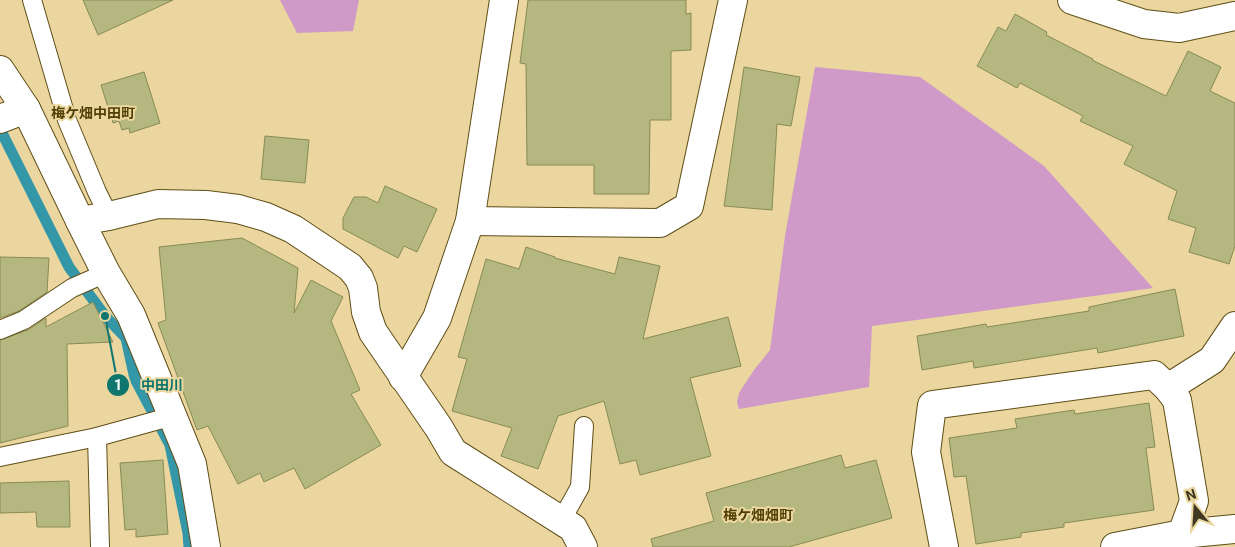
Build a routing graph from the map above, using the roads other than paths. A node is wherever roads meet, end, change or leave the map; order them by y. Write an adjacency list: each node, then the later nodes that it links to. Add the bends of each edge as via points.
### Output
1 (32, 0): 8 (lane, via 68,120)
2 (504, 0): 10 (street)
3 (733, 0): 10 (street, via 689,206 660,223)
4 (1072, 0): 5 (street, via 1144,24 1179,28)
5 (1235, 16)
6 (0, 70): 7 (street)
7 (12, 114): 9 (street)
8 (109, 216): 9 (street); 14 (street, via 158,204 206,204 238,208 293,229 350,267 363,288 373,332)
9 (80, 221): 11 (street)
10 (470, 221): 14 (street, via 437,318)
11 (106, 273): 13 (lane, via 72,288 24,320); 16 (street, via 131,315)
12 (1235, 326): 15 (street, via 1212,360)
13 (0, 330)
14 (403, 377): 20 (street, via 453,452)
15 (1168, 388): 22 (street, via 1177,400 1194,501); 26 (street, via 1154,375 932,405 926,452)
16 (173, 416): 18 (lane); 24 (street, via 192,464)
17 (584, 426): 20 (lane, via 580,486)
18 (97, 437): 19 (lane); 23 (lane)
19 (0, 457)
20 (562, 521): 25 (street, via 573,528)
21 (1235, 529): 22 (street)
22 (1182, 534): 27 (street)
23 (100, 547)
24 (206, 547)
25 (583, 547)
26 (944, 547)
27 (1115, 547)

